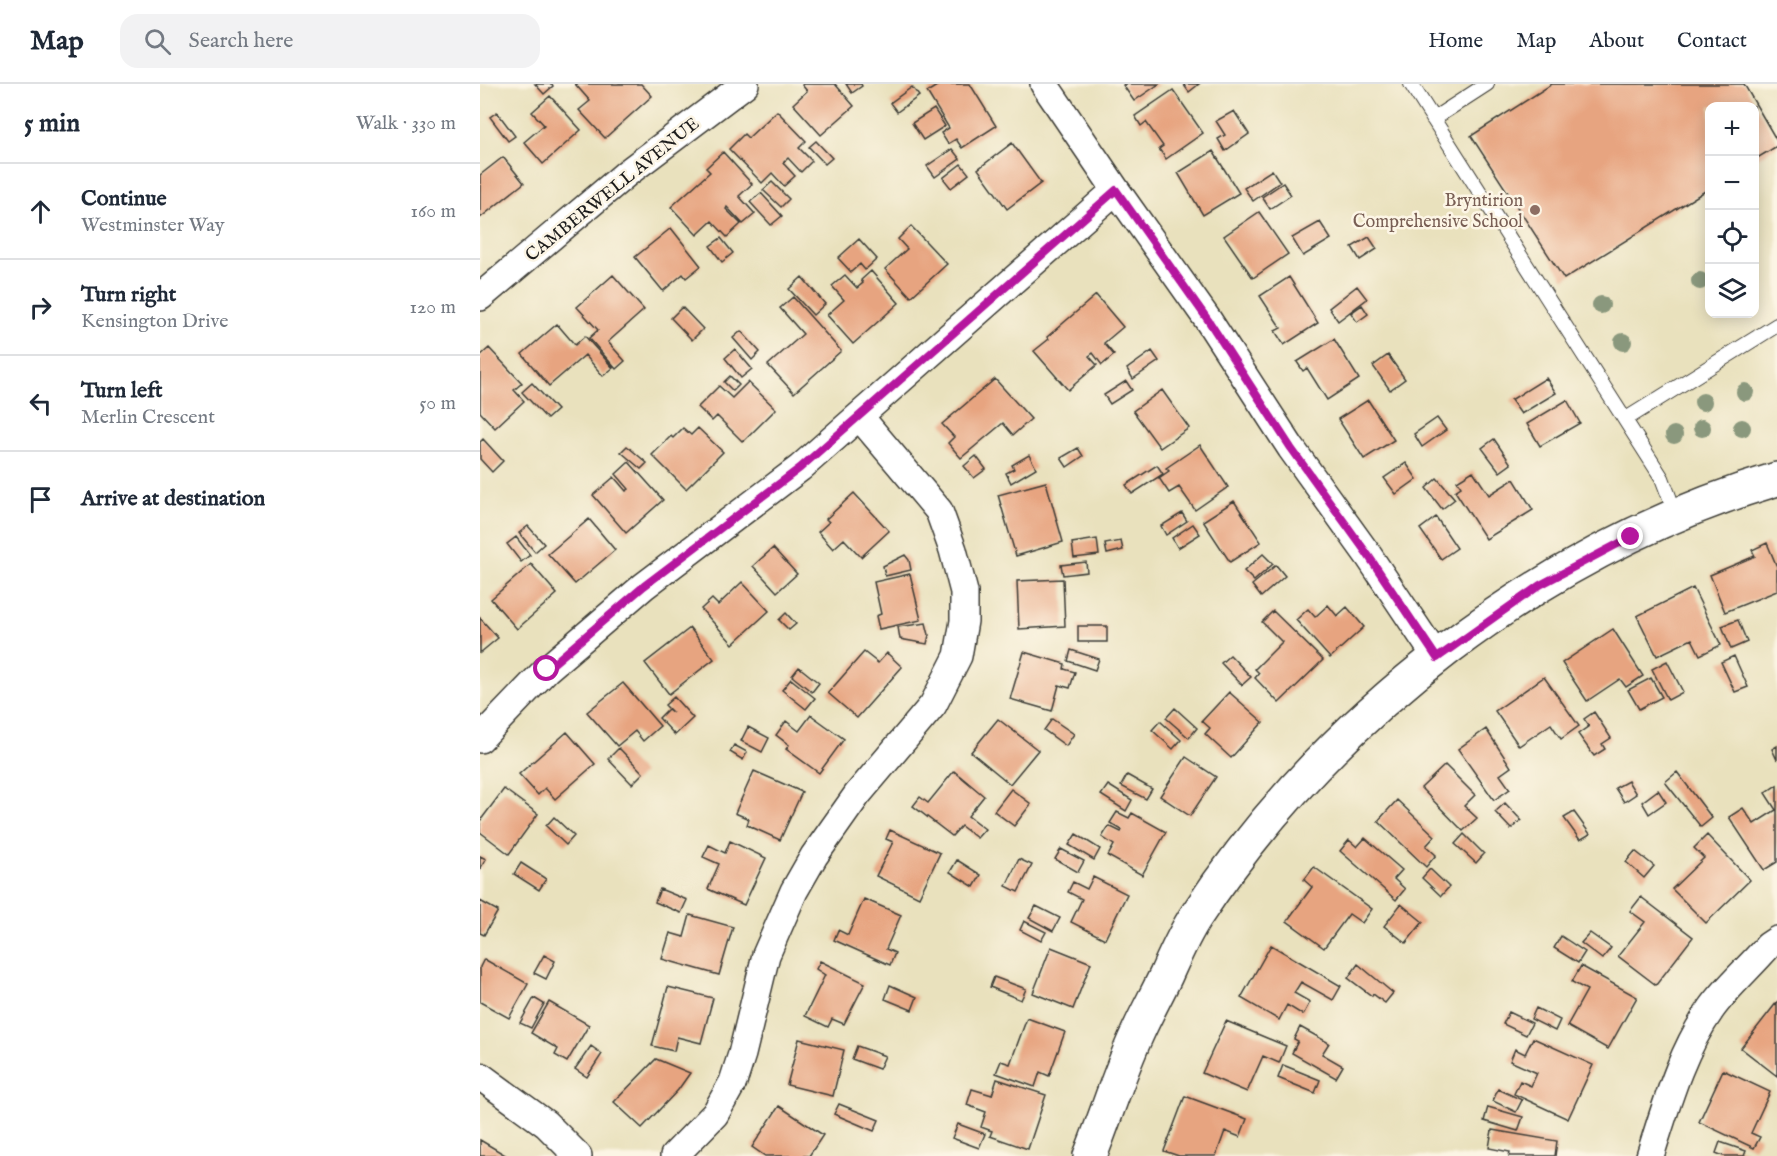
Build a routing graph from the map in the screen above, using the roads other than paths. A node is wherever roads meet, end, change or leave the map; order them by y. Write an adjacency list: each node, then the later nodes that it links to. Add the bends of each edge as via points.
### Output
1 (745, 84): 7 (street, CAMBERWELL AVENUE, via 627,173)
2 (1044, 84): 6 (street)
3 (1411, 84): 5 (lane)
4 (1487, 84): 5 (lane)
5 (1433, 119): 10 (lane)
6 (1116, 190): 9 (street); 13 (street)
7 (480, 297)
8 (1777, 325): 10 (lane)
9 (859, 416): 14 (street, via 800,468 644,586 547,669); 18 (street, via 939,511 964,592 958,656 933,705 857,795 794,891 766,955 734,1082 715,1114)
10 (1626, 420): 12 (lane, via 1662,478)
11 (1777, 479): 12 (street)
12 (1676, 515): 13 (street, via 1540,585)
13 (1437, 658): 19 (street, via 1335,745 1259,831 1195,918 1137,1035)
14 (480, 739)
15 (1777, 940): 20 (street, via 1713,1007 1690,1044)
16 (480, 1076): 17 (street, via 546,1124)
17 (578, 1156)
18 (674, 1156)
19 (1090, 1156)
20 (1650, 1156)

